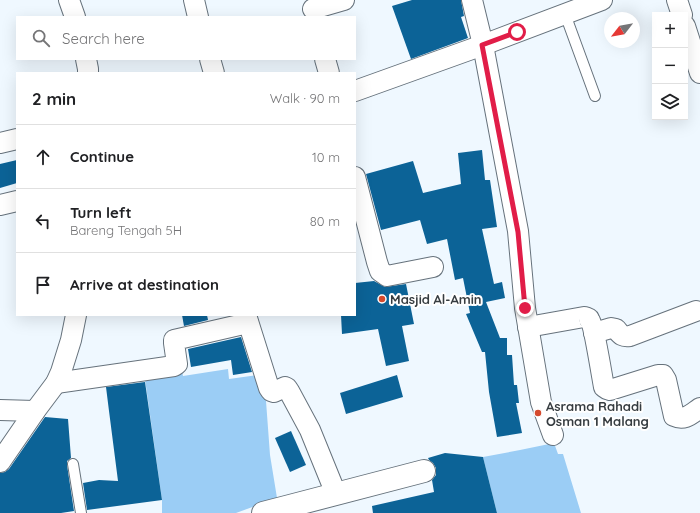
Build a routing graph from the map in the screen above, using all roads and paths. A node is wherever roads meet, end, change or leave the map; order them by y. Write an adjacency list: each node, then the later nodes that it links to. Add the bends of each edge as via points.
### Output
1 (69, 0): 10 (street)
2 (194, 0): 11 (street)
3 (344, 0): 7 (street)
4 (472, 0): 13 (street)
5 (602, 0): 9 (street)
6 (677, 0): 8 (street)
7 (313, 12)
8 (681, 12)
9 (565, 14): 13 (street); 22 (lane)
10 (75, 16)
11 (198, 16)
12 (688, 35): 20 (street)
13 (482, 45): 21 (street); 32 (street, via 518,232)
14 (86, 60): 17 (street)
15 (210, 60): 18 (street)
16 (325, 60): 19 (street)
17 (88, 72)
18 (214, 72)
19 (329, 72)
20 (700, 73)
21 (356, 91)
22 (595, 96)
23 (16, 139): 24 (street)
24 (0, 143)
25 (356, 181): 28 (street, via 380,272 387,276)
26 (16, 201): 27 (street)
27 (0, 205)
28 (433, 267)
29 (696, 311): 33 (street, via 630,336 621,335 616,329 611,328)
30 (76, 316): 34 (street, via 71,340)
31 (247, 319): 34 (street, via 174,340 177,364 174,366); 42 (street, via 269,388 274,392 285,388 289,390 310,430)
32 (528, 327): 33 (street, via 584,317 591,322); 38 (street, via 541,402)
33 (594, 333): 35 (street, via 604,387 607,390 663,375 674,416 683,418)
34 (56, 383): 37 (street)
35 (700, 408)
36 (0, 410): 37 (street)
37 (35, 411): 39 (street)
38 (553, 435)
39 (0, 462)
40 (73, 464): 43 (lane)
41 (424, 471): 42 (street)
42 (336, 494): 44 (street)
43 (81, 513)
44 (263, 513)

